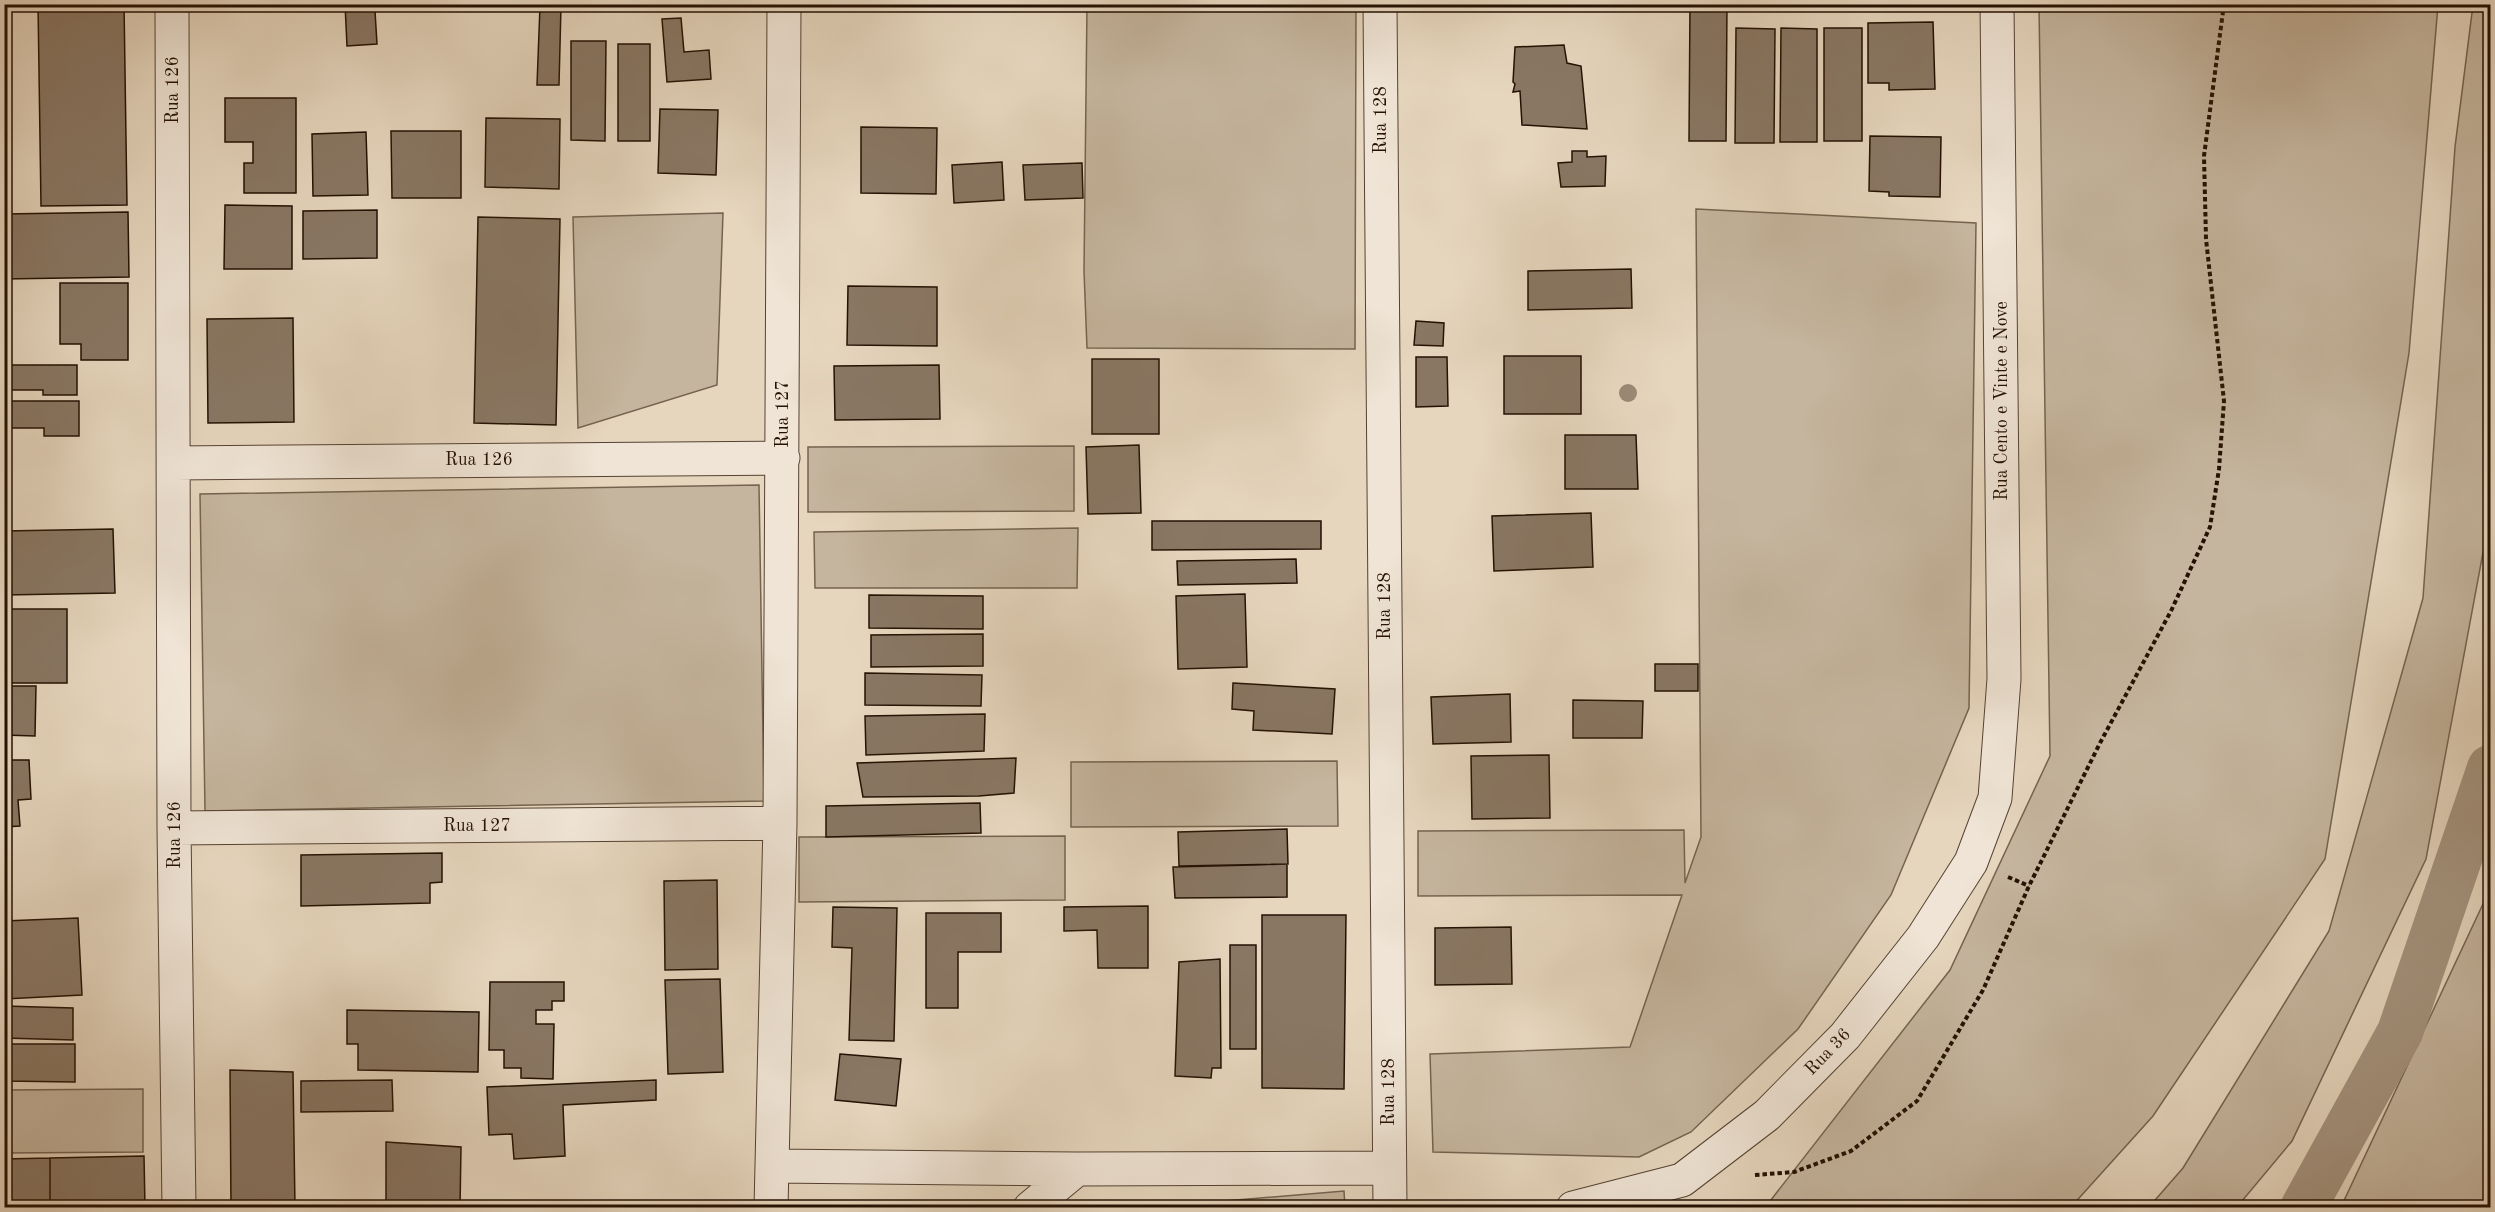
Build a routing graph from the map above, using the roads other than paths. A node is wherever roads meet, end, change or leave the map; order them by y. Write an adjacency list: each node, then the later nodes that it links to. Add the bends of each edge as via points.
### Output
1 (172, 4): 6 (street, Rua 126)
2 (784, 4): 5 (street, Rua 127)
3 (1380, 4): 11 (street, Rua 128)
4 (1996, 4): 7 (street, Rua Cento e Vinte e Nove, via 2004,679)
5 (783, 458): 6 (street, Rua 126); 8 (street, Rua 127)
6 (175, 463): 9 (street, Rua 126)
7 (1995, 798): 17 (street, Rua 36, via 1971,862 1923,937 1845,1036 1767,1115 1682,1180)
8 (780, 824): 9 (street, Rua 127); 10 (street, Rua 127)
9 (174, 828): 13 (street, Rua 126)
10 (772, 1166): 12 (street); 14 (street, Rua 127)
11 (1389, 1168): 12 (street); 16 (street, Rua 128)
12 (1077, 1169): 15 (street)
13 (179, 1208)
14 (771, 1208)
15 (1030, 1208)
16 (1390, 1208)
17 (1573, 1208)

